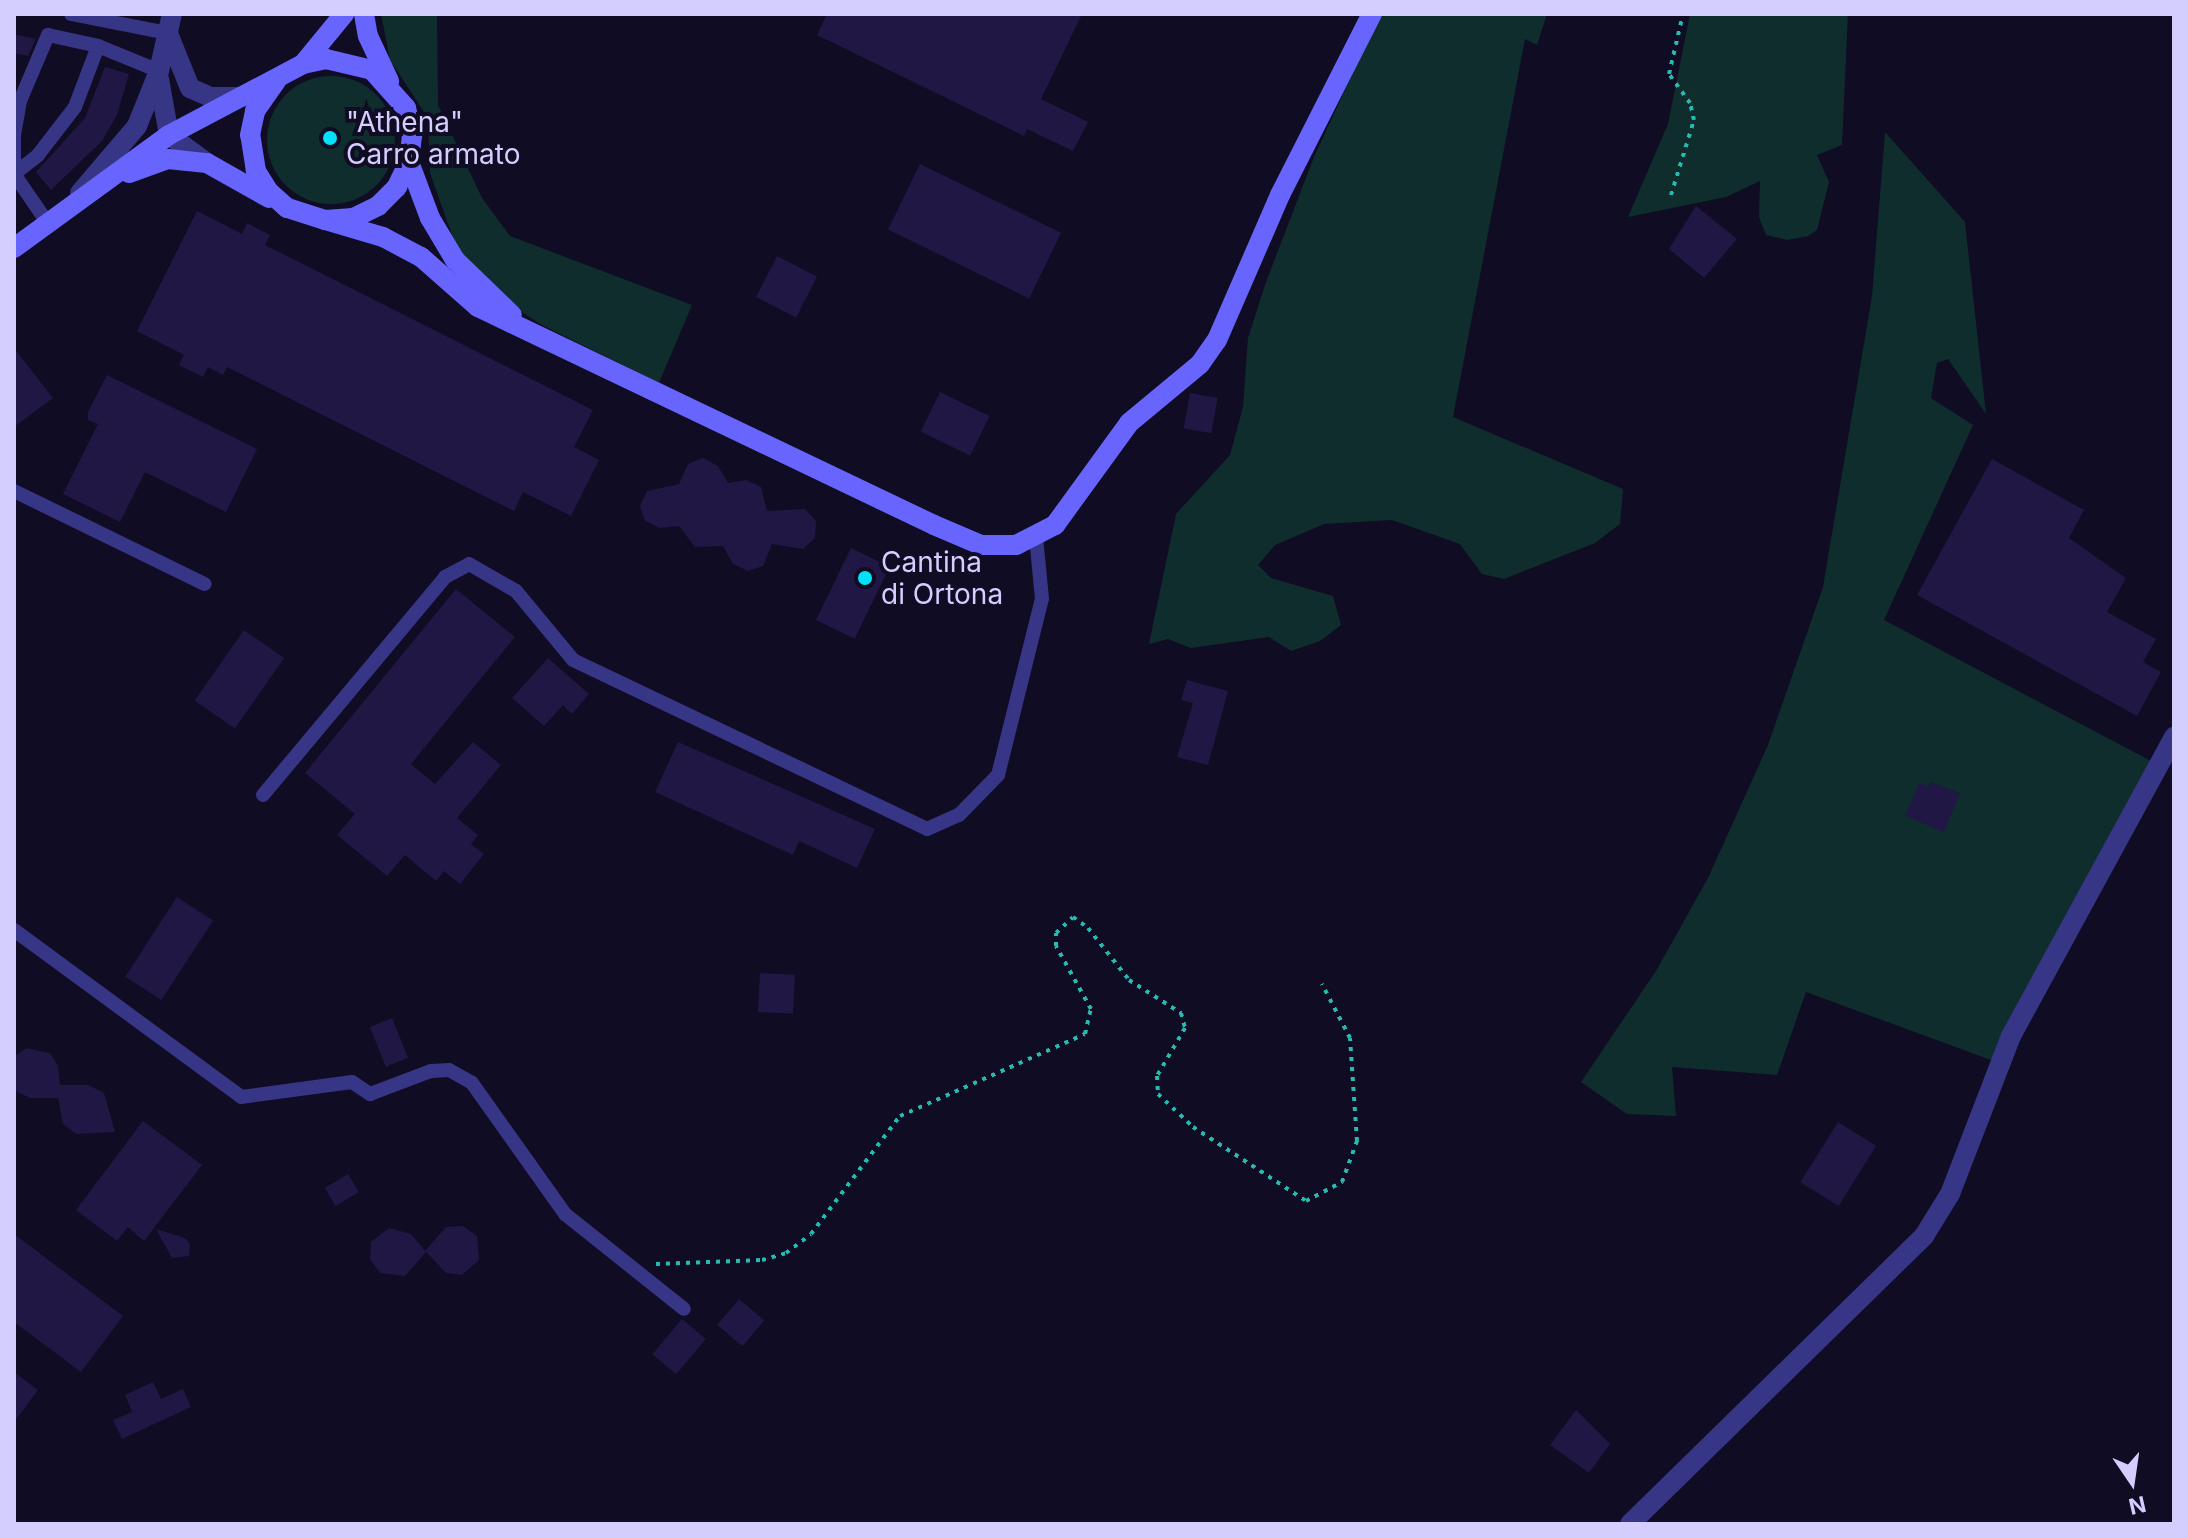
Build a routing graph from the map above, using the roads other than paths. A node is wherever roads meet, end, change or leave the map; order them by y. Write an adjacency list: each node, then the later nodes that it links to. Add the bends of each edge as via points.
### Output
1 (71, 14): 5 (lane)
2 (344, 14): 7 (main road)
3 (364, 14): 10 (main road, via 368,36)
4 (1372, 14): 23 (main road, via 1280,195 1217,340 1200,364 1129,423 1070,509)
5 (170, 23): 8 (street); 11 (street, via 190,88 210,97)
6 (98, 46): 8 (lane); 15 (lane, via 75,107 38,155); 15 (lane, via 48,35 20,101)
7 (303, 64): 9 (main road); 10 (main road, via 350,61)
8 (159, 71): 12 (street, via 161,116); 16 (street, via 130,139)
9 (276, 81): 11 (main road); 17 (main road, via 255,111 250,147 261,181)
10 (391, 85): 13 (main road, via 406,108 412,135)
11 (247, 97): 12 (main road)
12 (169, 135): 14 (street); 16 (main road)
13 (409, 162): 18 (main road, via 397,187 378,206 353,218); 21 (main road, via 430,218 455,260)
14 (207, 163): 16 (main road, via 150,162); 17 (main road)
15 (14, 174): 19 (lane)
16 (72, 202): 19 (main road)
17 (287, 208): 18 (main road)
18 (325, 220): 21 (main road, via 383,237 421,257 478,307)
19 (47, 222): 20 (main road)
20 (15, 247)
21 (527, 329): 23 (main road, via 963,539 998,547)
22 (14, 491): 24 (lane)
23 (1036, 537): 26 (lane, via 1042,599 998,775 959,815 927,829 573,660 516,591 469,564 445,577)
24 (205, 584)
25 (2174, 737): 29 (street, via 2011,1036 1950,1194 1924,1236)
26 (263, 795)
27 (14, 930): 28 (lane, via 241,1097 352,1082 370,1094 431,1071 449,1070 472,1083 565,1214)
28 (684, 1309)
29 (1630, 1524)

